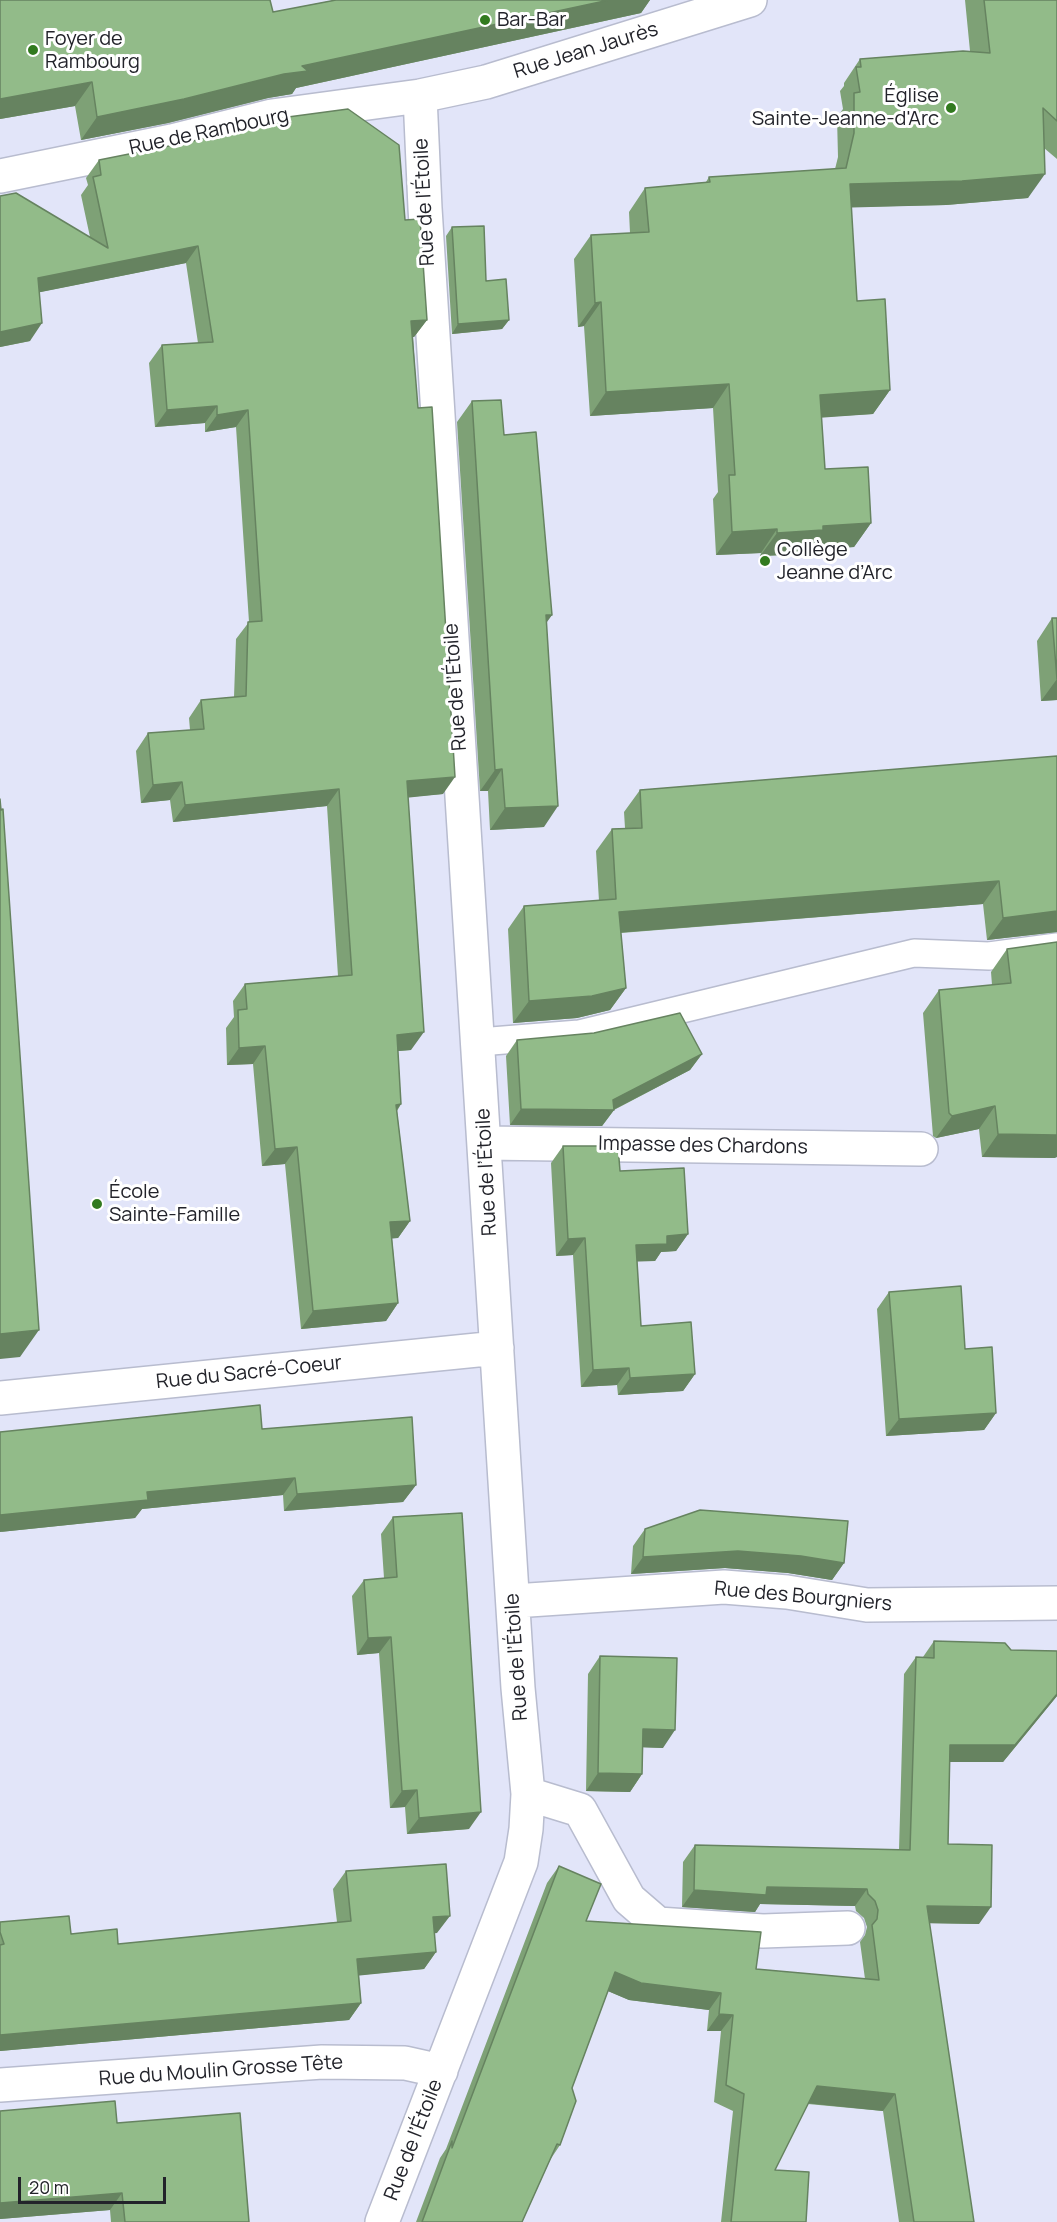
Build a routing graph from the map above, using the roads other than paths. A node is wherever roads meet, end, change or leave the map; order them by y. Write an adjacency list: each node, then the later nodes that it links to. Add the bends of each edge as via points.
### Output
1 (746, 0): 2 (street, Rue Jean Jaurès, via 486,82)
2 (420, 96): 3 (street, Rue de Rambourg, via 272,116); 5 (street, Rue de l’Étoile)
3 (0, 176)
4 (1057, 947): 5 (lane, via 988,956 914,953 579,1034)
5 (479, 1042): 6 (street, Rue de l’Étoile)
6 (485, 1143): 7 (street, Impasse des Chardons); 8 (street, Rue de l’Étoile)
7 (921, 1149)
8 (497, 1348): 9 (street, Rue du Sacré-Coeur); 10 (street, Rue de l’Étoile)
9 (0, 1398)
10 (514, 1601): 11 (street, Rue des Bourgniers, via 724,1587 867,1605); 12 (street, Rue de l’Étoile)
11 (1057, 1603)
12 (528, 1794): 13 (street, via 580,1810 629,1899 658,1924 763,1931); 14 (street, Rue de l’Étoile, via 521,1862)
13 (848, 1928)
14 (441, 2071): 15 (street, Rue du Moulin Grosse Tête, via 405,2063 322,2062); 16 (street, Rue de l’Étoile)
15 (0, 2085)
16 (382, 2222)

